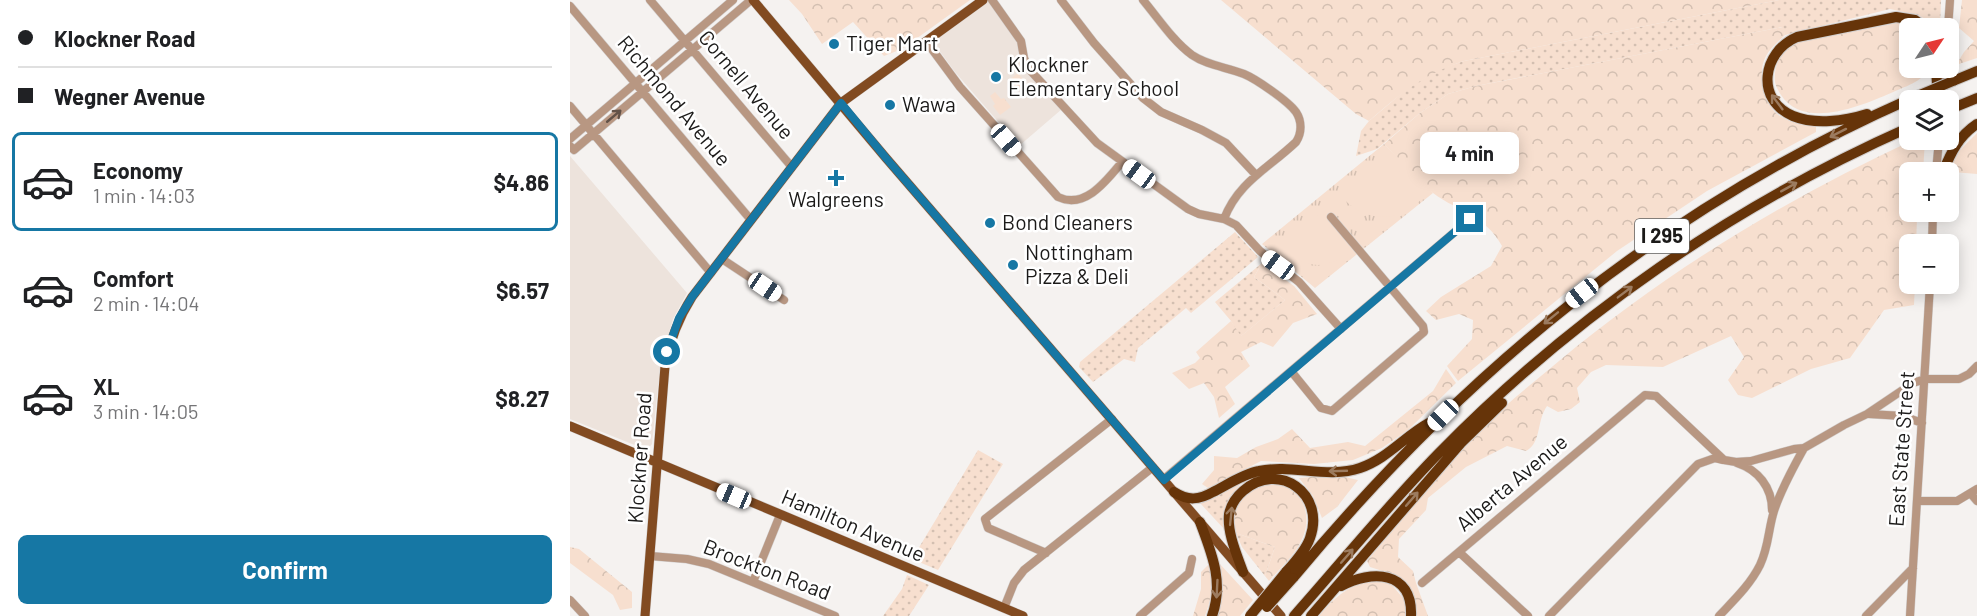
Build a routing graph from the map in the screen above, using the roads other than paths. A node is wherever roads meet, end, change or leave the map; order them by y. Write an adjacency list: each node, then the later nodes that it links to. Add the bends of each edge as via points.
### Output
1 (650, 0): 13 (street, Cornell Avenue)
2 (752, 0): 10 (street); 22 (main road)
3 (983, 0): 14 (main road, Klockner Road)
4 (992, 0): 32 (street, via 1021,41 1028,68 1088,135)
5 (1061, 0): 35 (street, via 1143,98 1161,112 1226,143)
6 (1143, 0): 35 (street, via 1191,54 1256,80 1296,112 1301,127 1299,138)
7 (1950, 0): 12 (street)
8 (730, 3): 10 (street); 13 (street)
9 (570, 6): 17 (street, Richmond Avenue)
10 (734, 15): 15 (street)
11 (1902, 18): 21 (highway, one-way to 11, via 1846,119 1801,119 1785,112 1775,101 1768,87 1768,72 1777,50 1797,38)
12 (1949, 18)
13 (685, 41): 15 (street, Cornell Avenue); 17 (street)
14 (926, 41): 22 (main road, Klockner Road); 32 (street, via 960,87 1058,197 1075,201 1087,197)
15 (693, 50): 19 (street); 34 (street, Cornell Avenue)
16 (1977, 71): 18 (highway, I 295, bridge)
17 (636, 83): 19 (street, Richmond Avenue); 27 (street)
18 (1932, 90)
19 (643, 91): 29 (street, one-way to 19); 39 (street, Richmond Avenue)
20 (1974, 99): 24 (highway)
21 (1899, 102)
22 (841, 103): 34 (main road, Klockner Road); 52 (main road)
23 (1899, 104): 51 (highway, I 295, one-way to 51, via 1772,168 1669,231 1542,326)
24 (1959, 105)
25 (570, 106): 27 (street)
26 (1977, 124): 33 (highway, via 1956,144)
27 (586, 125): 29 (street); 30 (street)
28 (1899, 131): 46 (highway, I 295, one-way to 28, via 1711,233 1816,172)
29 (593, 134): 31 (street, via 574,150); 41 (street)
30 (570, 139)
31 (570, 146)
32 (1122, 162): 37 (street, via 1188,209)
33 (1948, 162)
34 (791, 166): 39 (main road, Klockner Road)
35 (1256, 175): 37 (street, via 1237,194)
36 (1331, 217): 42 (street)
37 (1224, 219): 45 (street, via 1236,225 1260,251 1299,282)
38 (1470, 219): 42 (street)
39 (751, 220): 40 (main road, Klockner Road)
40 (722, 259): 41 (main road, Klockner Road); 44 (street)
41 (711, 273): 58 (main road, Klockner Road, via 679,318 667,352)
42 (1390, 286): 45 (street); 48 (street, via 1424,326 1424,332 1395,358 1332,411 1322,408)
43 (1929, 294): 49 (street, East State Street)
44 (784, 300)
45 (1341, 329): 48 (street)
46 (1565, 339): 77 (highway, one-way to 46, via 1461,443); 90 (highway, I 295, one-way to 46, via 1439,453)
47 (1977, 366): 49 (street, via 1959,379)
48 (1291, 371): 60 (street)
49 (1925, 379): 50 (street); 53 (street, East State Street)
50 (1867, 414): 53 (street, via 1904,416); 55 (street)
51 (1443, 415): 62 (highway, one-way to 62, via 1361,468 1340,472 1266,470 1249,474 1203,497 1190,499); 74 (highway, I 295)
52 (1112, 419): 59 (main road); 69 (street, via 987,516 986,525)
53 (1922, 423): 63 (street, East State Street)
54 (570, 426): 58 (main road, Hamilton Avenue)
55 (1804, 448): 57 (street); 65 (street)
56 (1724, 460): 57 (street); 68 (street, Alberta Avenue, via 1656,396 1645,395); 93 (street, via 1715,458 1698,464)
57 (1736, 462): 65 (street, via 1764,482)
58 (658, 464): 66 (main road, Hamilton Avenue); 70 (main road, Klockner Road)
59 (1153, 467): 60 (main road); 69 (street)
60 (1164, 480): 62 (main road)
61 (1974, 491): 63 (street, via 1957,501); 64 (street)
62 (1174, 492): 67 (main road)
63 (1917, 501): 72 (street, East State Street)
64 (1977, 501)
65 (1773, 514): 94 (street, via 1760,564 1746,587)
66 (780, 515): 75 (street); 79 (main road, Hamilton Avenue)
67 (1200, 522): 73 (main road); 86 (highway, one-way to 86, via 1217,578)
68 (1459, 552): 76 (street, Alberta Avenue); 92 (street)
69 (1046, 553): 79 (street, via 1018,576)
70 (650, 556): 75 (street, Brockton Road, via 699,561); 82 (main road, Klockner Road)
71 (1192, 559): 85 (street, via 1189,573)
72 (1913, 568): 95 (street); 96 (street, East State Street)
73 (1243, 572): 74 (highway, one-way to 74, via 1231,533 1231,507 1253,484 1281,479 1302,490 1312,510 1311,537); 89 (main road)
74 (1290, 575): 87 (highway, bridge); 88 (highway, I 295, bridge)
75 (753, 582): 83 (street, Brockton Road)
76 (1422, 583)
77 (1332, 591): 80 (highway); 91 (highway, via 1365,576 1383,575 1402,587)
78 (570, 600): 81 (street)
79 (1004, 608): 84 (main road, Hamilton Avenue)
80 (1315, 612)
81 (585, 616)
82 (645, 616)
83 (835, 616)
84 (1023, 616)
85 (1140, 616)
86 (1212, 616)
87 (1250, 616)
88 (1260, 616)
89 (1281, 616)
90 (1294, 616)
91 (1411, 616)
92 (1527, 616)
93 (1549, 616)
94 (1719, 616)
95 (1866, 616)
96 (1910, 616)

